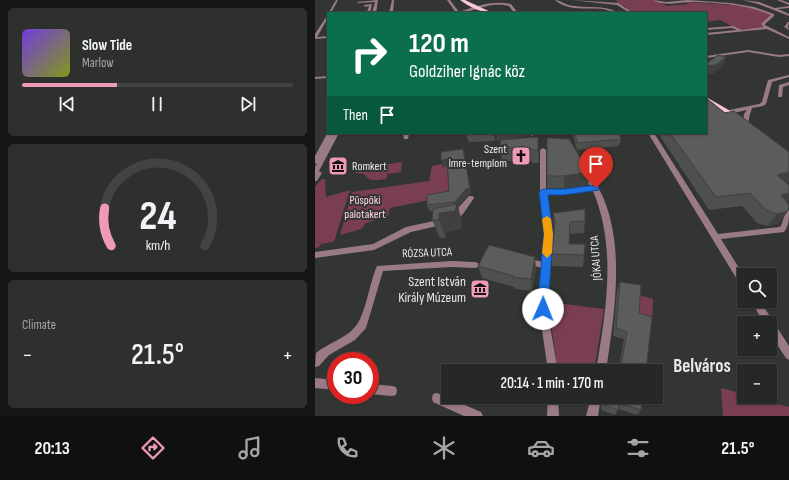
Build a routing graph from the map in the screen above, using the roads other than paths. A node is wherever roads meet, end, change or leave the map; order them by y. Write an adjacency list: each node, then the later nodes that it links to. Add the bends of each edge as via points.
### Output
1 (337, 0): 21 (street)
2 (377, 0): 13 (street); 24 (street)
3 (393, 0): 25 (street)
4 (448, 0): 26 (street)
5 (463, 0): 14 (main road)
6 (556, 0): 29 (street, via 563,5)
7 (572, 0): 30 (street, via 618,4)
8 (654, 0): 34 (street, via 660,3 687,1 746,5 773,16 763,24)
9 (737, 0): 20 (street, via 756,2)
10 (779, 0): 15 (street)
11 (786, 0): 15 (street)
12 (358, 2): 13 (street)
13 (368, 2): 17 (street)
14 (467, 2): 18 (main road); 26 (street)
15 (789, 3)
16 (488, 5): 18 (street); 27 (street); 28 (street, via 508,4)
17 (365, 6): 22 (street); 23 (street, via 371,6)
18 (476, 7): 26 (street); 27 (main road)
19 (789, 7): 20 (street)
20 (774, 9): 31 (street)
21 (330, 12)
22 (364, 12)
23 (369, 12)
24 (374, 12)
25 (391, 12)
26 (461, 12): 27 (street)
27 (488, 12)
28 (515, 12)
29 (614, 12)
30 (630, 12)
31 (789, 15)
32 (327, 17): 42 (street)
33 (789, 23): 36 (street, via 786,27)
34 (767, 28): 37 (street); 40 (street)
35 (707, 29): 37 (street, via 733,27)
36 (789, 29)
37 (742, 31): 39 (street)
38 (789, 33): 40 (street)
39 (707, 34)
40 (781, 34): 43 (street)
41 (327, 37): 42 (street)
42 (315, 38)
43 (789, 38)
44 (707, 53): 46 (street)
45 (789, 55): 46 (street, via 748,51)
46 (713, 56): 47 (street)
47 (707, 57)
48 (789, 76): 54 (street, via 771,80 763,104)
49 (327, 77): 50 (street)
50 (315, 78)
51 (789, 83): 52 (street, via 781,86)
52 (780, 96)
53 (707, 100): 55 (main road)
54 (750, 108): 55 (street); 56 (street)
55 (729, 112): 56 (main road)
56 (746, 123): 57 (main road)
57 (755, 129)
58 (329, 134): 62 (street)
59 (335, 134): 64 (street)
60 (652, 134): 70 (street)
61 (543, 150): 67 (street)
62 (315, 162)
63 (578, 162): 66 (street, JÓKAI UTCA)
64 (315, 171): 65 (street, via 319,173)
65 (315, 179)
66 (596, 188): 67 (street); 80 (street, JÓKAI UTCA, via 606,221 611,260 609,309)
67 (543, 192): 74 (street, via 549,234)
68 (471, 198): 71 (street, via 460,212 449,220 409,229 374,247)
69 (789, 213): 70 (street, via 781,230)
70 (715, 237): 75 (street)
71 (315, 255)
72 (517, 259): 74 (street)
73 (475, 265): 78 (street, RÓZSA UTCA, via 380,268 363,325 358,333 322,354)
74 (546, 266): 79 (street, via 543,309)
75 (737, 272)
76 (777, 336): 77 (street)
77 (789, 355)
78 (315, 362)
79 (552, 364)
80 (602, 364)
81 (315, 384): 82 (street)
82 (327, 385)
83 (379, 390): 84 (street)
84 (392, 391)
85 (437, 398): 88 (street)
86 (553, 404): 89 (street)
87 (595, 404): 90 (street)
88 (477, 416)
89 (553, 416)
90 (592, 416)

